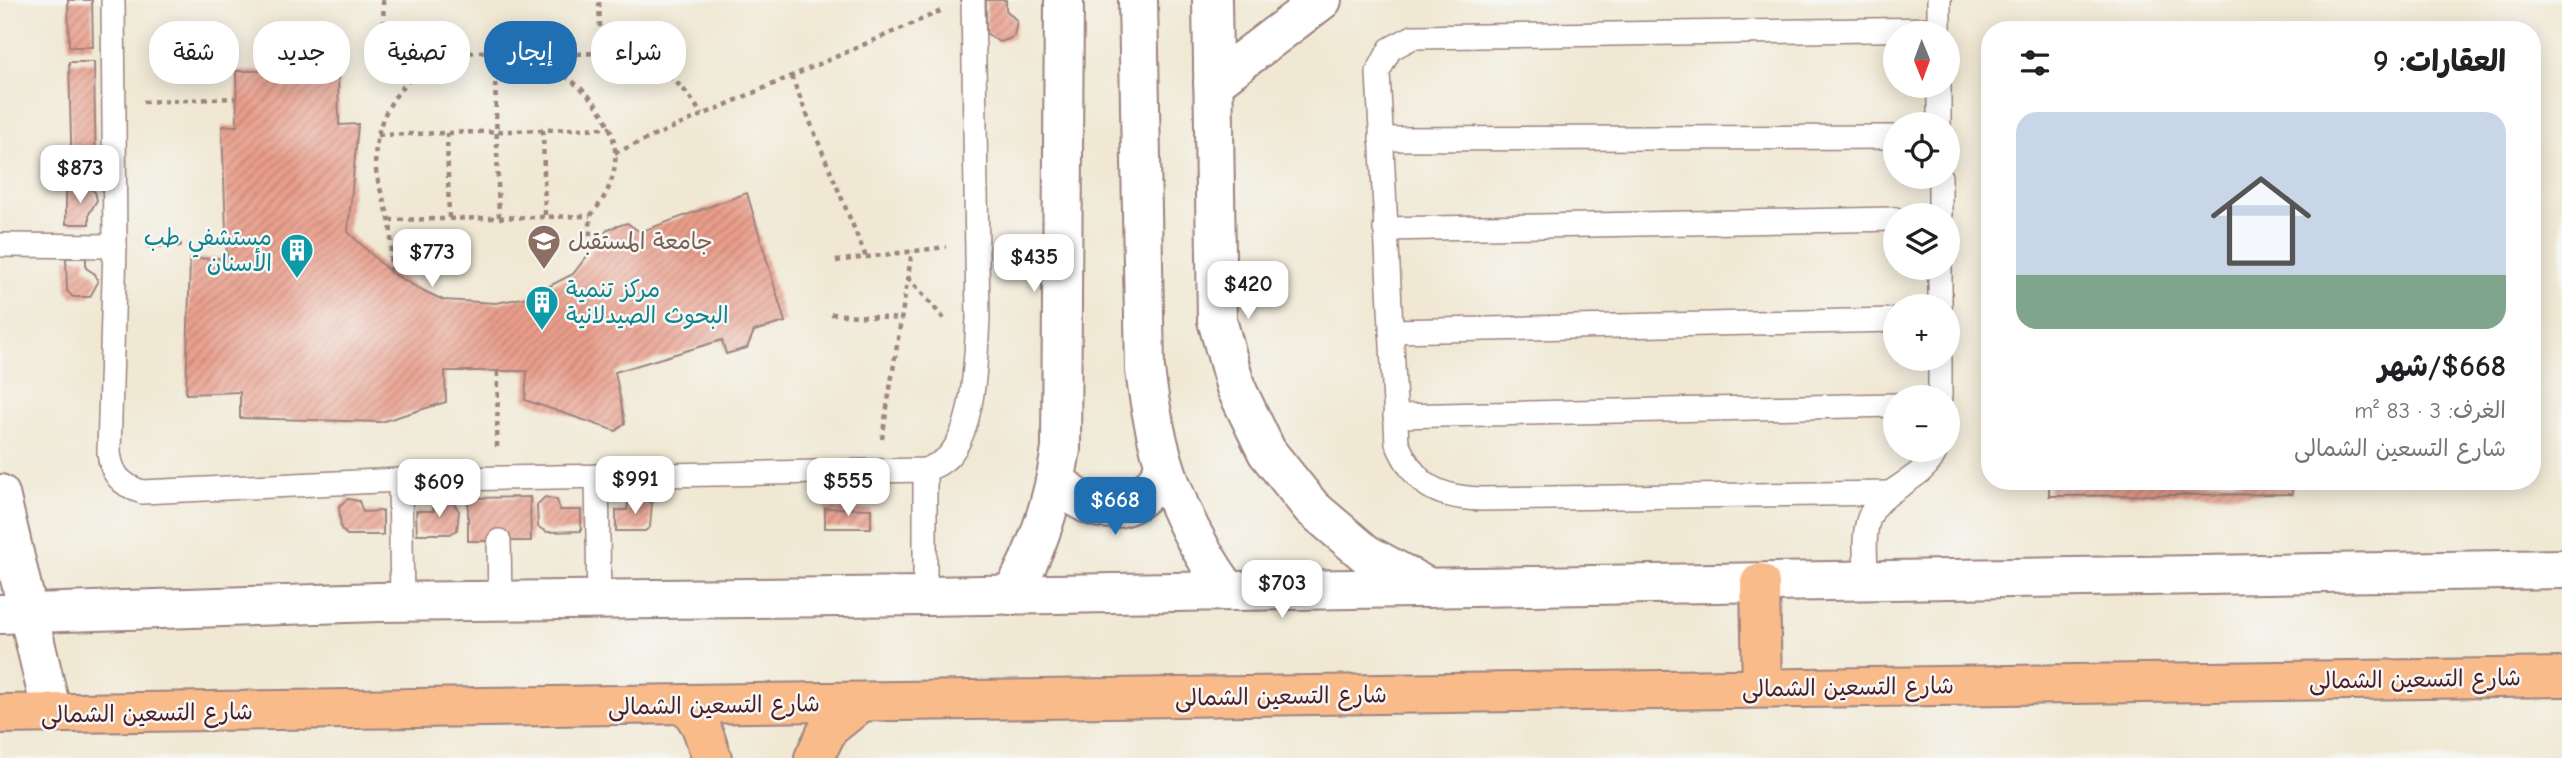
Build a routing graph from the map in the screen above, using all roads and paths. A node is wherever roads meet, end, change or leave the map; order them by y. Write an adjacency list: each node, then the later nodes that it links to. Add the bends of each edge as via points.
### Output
1 (113, 0): 41 (lane)
2 (383, 0): 10 (path)
3 (599, 0): 13 (path, via 601,53)
4 (1064, 0): 61 (street, via 1063,420)
5 (1138, 0): 58 (street, via 1145,370)
6 (1212, 0): 16 (street)
7 (1322, 0): 16 (street)
8 (1939, 0): 11 (lane)
9 (963, 3): 15 (path); 39 (lane)
10 (384, 21)
11 (1939, 21)
12 (1883, 32): 29 (lane, via 1413,37 1400,41 1382,59 1378,72)
13 (577, 54)
14 (577, 76): 23 (path)
15 (791, 76): 22 (path); 44 (path)
16 (1213, 83): 70 (street, via 1217,320 1236,388 1268,452 1312,508 1366,554)
17 (405, 84): 27 (path, via 386,111)
18 (495, 84): 25 (path)
19 (681, 84): 22 (path)
20 (236, 98): 21 (path)
21 (153, 102)
22 (702, 115): 30 (path)
23 (610, 128): 24 (path); 30 (path)
24 (543, 130): 25 (path); 33 (path)
25 (496, 132): 26 (path); 32 (path)
26 (447, 133): 27 (path); 34 (path)
27 (378, 135): 36 (path, via 377,183)
28 (1883, 138): 29 (lane)
29 (1381, 139): 37 (lane)
30 (615, 153): 31 (path, via 615,177 606,199)
31 (590, 216): 33 (path); 43 (path)
32 (499, 217): 33 (path); 34 (path)
33 (545, 217)
34 (449, 219): 36 (path)
35 (1883, 219): 37 (lane)
36 (389, 220): 46 (path)
37 (1385, 229): 51 (lane)
38 (226, 244): 41 (path)
39 (977, 244): 42 (path); 52 (lane)
40 (0, 245): 41 (lane)
41 (115, 246): 62 (lane, via 109,452 121,482 142,492)
42 (912, 251): 44 (path); 47 (path)
43 (590, 253)
44 (866, 257): 45 (path)
45 (836, 261)
46 (390, 272)
47 (908, 277): 49 (path); 52 (path)
48 (831, 314): 49 (path)
49 (901, 319): 59 (path)
50 (1883, 320): 51 (lane)
51 (1391, 331): 55 (lane)
52 (976, 355): 57 (lane, via 959,442 951,454)
53 (498, 371): 63 (path)
54 (1883, 405): 55 (lane)
55 (1395, 416): 64 (lane, via 1396,443 1408,467 1427,486 1452,498)
56 (1928, 462): 64 (lane)
57 (925, 470): 59 (lane); 73 (lane)
58 (1164, 470): 61 (street, via 1150,492 1126,506 1099,509 1074,499); 71 (street, via 1190,534)
59 (877, 471): 60 (lane)
60 (597, 476): 63 (lane); 74 (lane)
61 (1056, 479): 72 (street, via 1031,562)
62 (400, 480): 63 (lane); 75 (lane)
63 (498, 488)
64 (1889, 493): 68 (lane, via 1867,526)
65 (2, 512): 77 (street)
66 (499, 541): 76 (lane)
67 (2562, 569): 68 (street)
68 (1867, 581): 69 (street)
69 (1760, 583): 70 (street); 79 (main road)
70 (1429, 588): 71 (street)
71 (1228, 592): 72 (street)
72 (1012, 594): 73 (street)
73 (925, 596): 74 (street)
74 (599, 600): 76 (street)
75 (402, 601): 76 (street); 77 (street)
76 (500, 601)
77 (15, 614): 83 (street)
78 (2562, 677): 79 (main road, شارع التسعين الشمالى)
79 (1762, 688): 80 (main road, شارع التسعين الشمالى)
80 (860, 703): 81 (main road, شارع التسعين الشمالى); 85 (main road, via 828,729)
81 (688, 705): 83 (main road, شارع التسعين الشمالى); 84 (main road)
82 (0, 714): 83 (main road, شارع التسعين الشمالى)
83 (52, 714)
84 (712, 758)
85 (814, 758)

